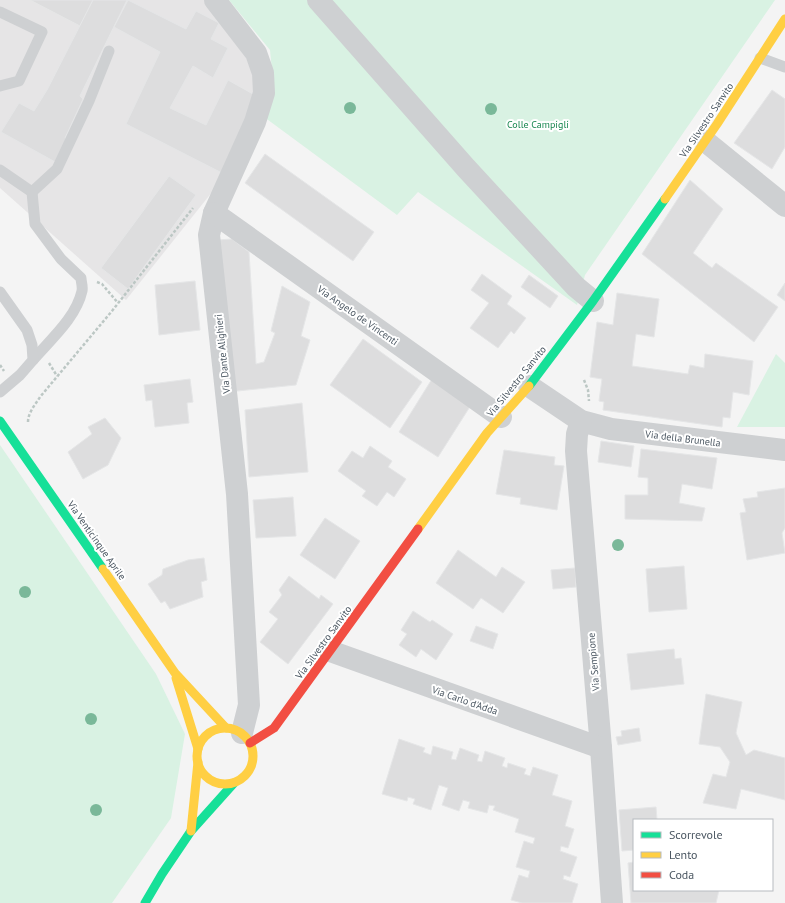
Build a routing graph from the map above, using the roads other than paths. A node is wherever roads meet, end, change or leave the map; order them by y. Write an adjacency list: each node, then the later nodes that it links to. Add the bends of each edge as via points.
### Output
1 (215, 0): 13 (street, Via Dante Alighieri, via 256,53 263,73 264,92 255,122)
2 (318, 0): 15 (street, via 466,168 576,287)
3 (0, 12): 8 (lane, via 42,32 19,81)
4 (785, 20): 6 (main road, Via Silvestro Sanvito)
5 (109, 52): 11 (lane, via 58,169)
6 (760, 58): 7 (lane); 9 (main road, Via Silvestro Sanvito)
7 (785, 67)
8 (0, 86)
9 (705, 141): 12 (street); 15 (main road, Via Silvestro Sanvito)
10 (0, 170): 11 (lane)
11 (32, 192): 16 (lane, via 36,224 61,259 81,278 82,291 62,327)
12 (785, 206)
13 (214, 214): 20 (street, Via Angelo de Vincenti); 25 (street, Via Dante Alighieri, via 209,236 237,494 249,705)
14 (0, 292): 16 (lane, via 27,330 32,344)
15 (593, 302): 17 (main road, Via Silvestro Sanvito)
16 (33, 360): 18 (lane)
17 (529, 386): 19 (street, Via della Brunella); 20 (main road, Via Silvestro Sanvito)
18 (0, 392)
19 (586, 414): 22 (street, Via della Brunella, via 611,429); 26 (street, Via Sempione, via 577,434 576,451)
20 (501, 417): 23 (main road, Via Silvestro Sanvito)
21 (0, 421): 24 (main road, Via Venticinque Aprile)
22 (785, 450)
23 (330, 651): 25 (main road, Via Silvestro Sanvito, via 274,728); 26 (street, Via Carlo d'Adda)
24 (175, 673): 25 (main road, Via Venticinque Aprile); 27 (main road, Via Venticinque Aprile)
25 (239, 735): 27 (main road, via 217,729 201,741); 29 (main road, via 252,752 252,762 242,778)
26 (601, 748): 32 (street, Via Sempione)
27 (198, 750): 28 (main road)
28 (198, 762): 29 (main road, via 201,771 215,783); 30 (main road)
29 (234, 783): 30 (main road)
30 (191, 831): 31 (main road)
31 (144, 903)
32 (612, 903)

